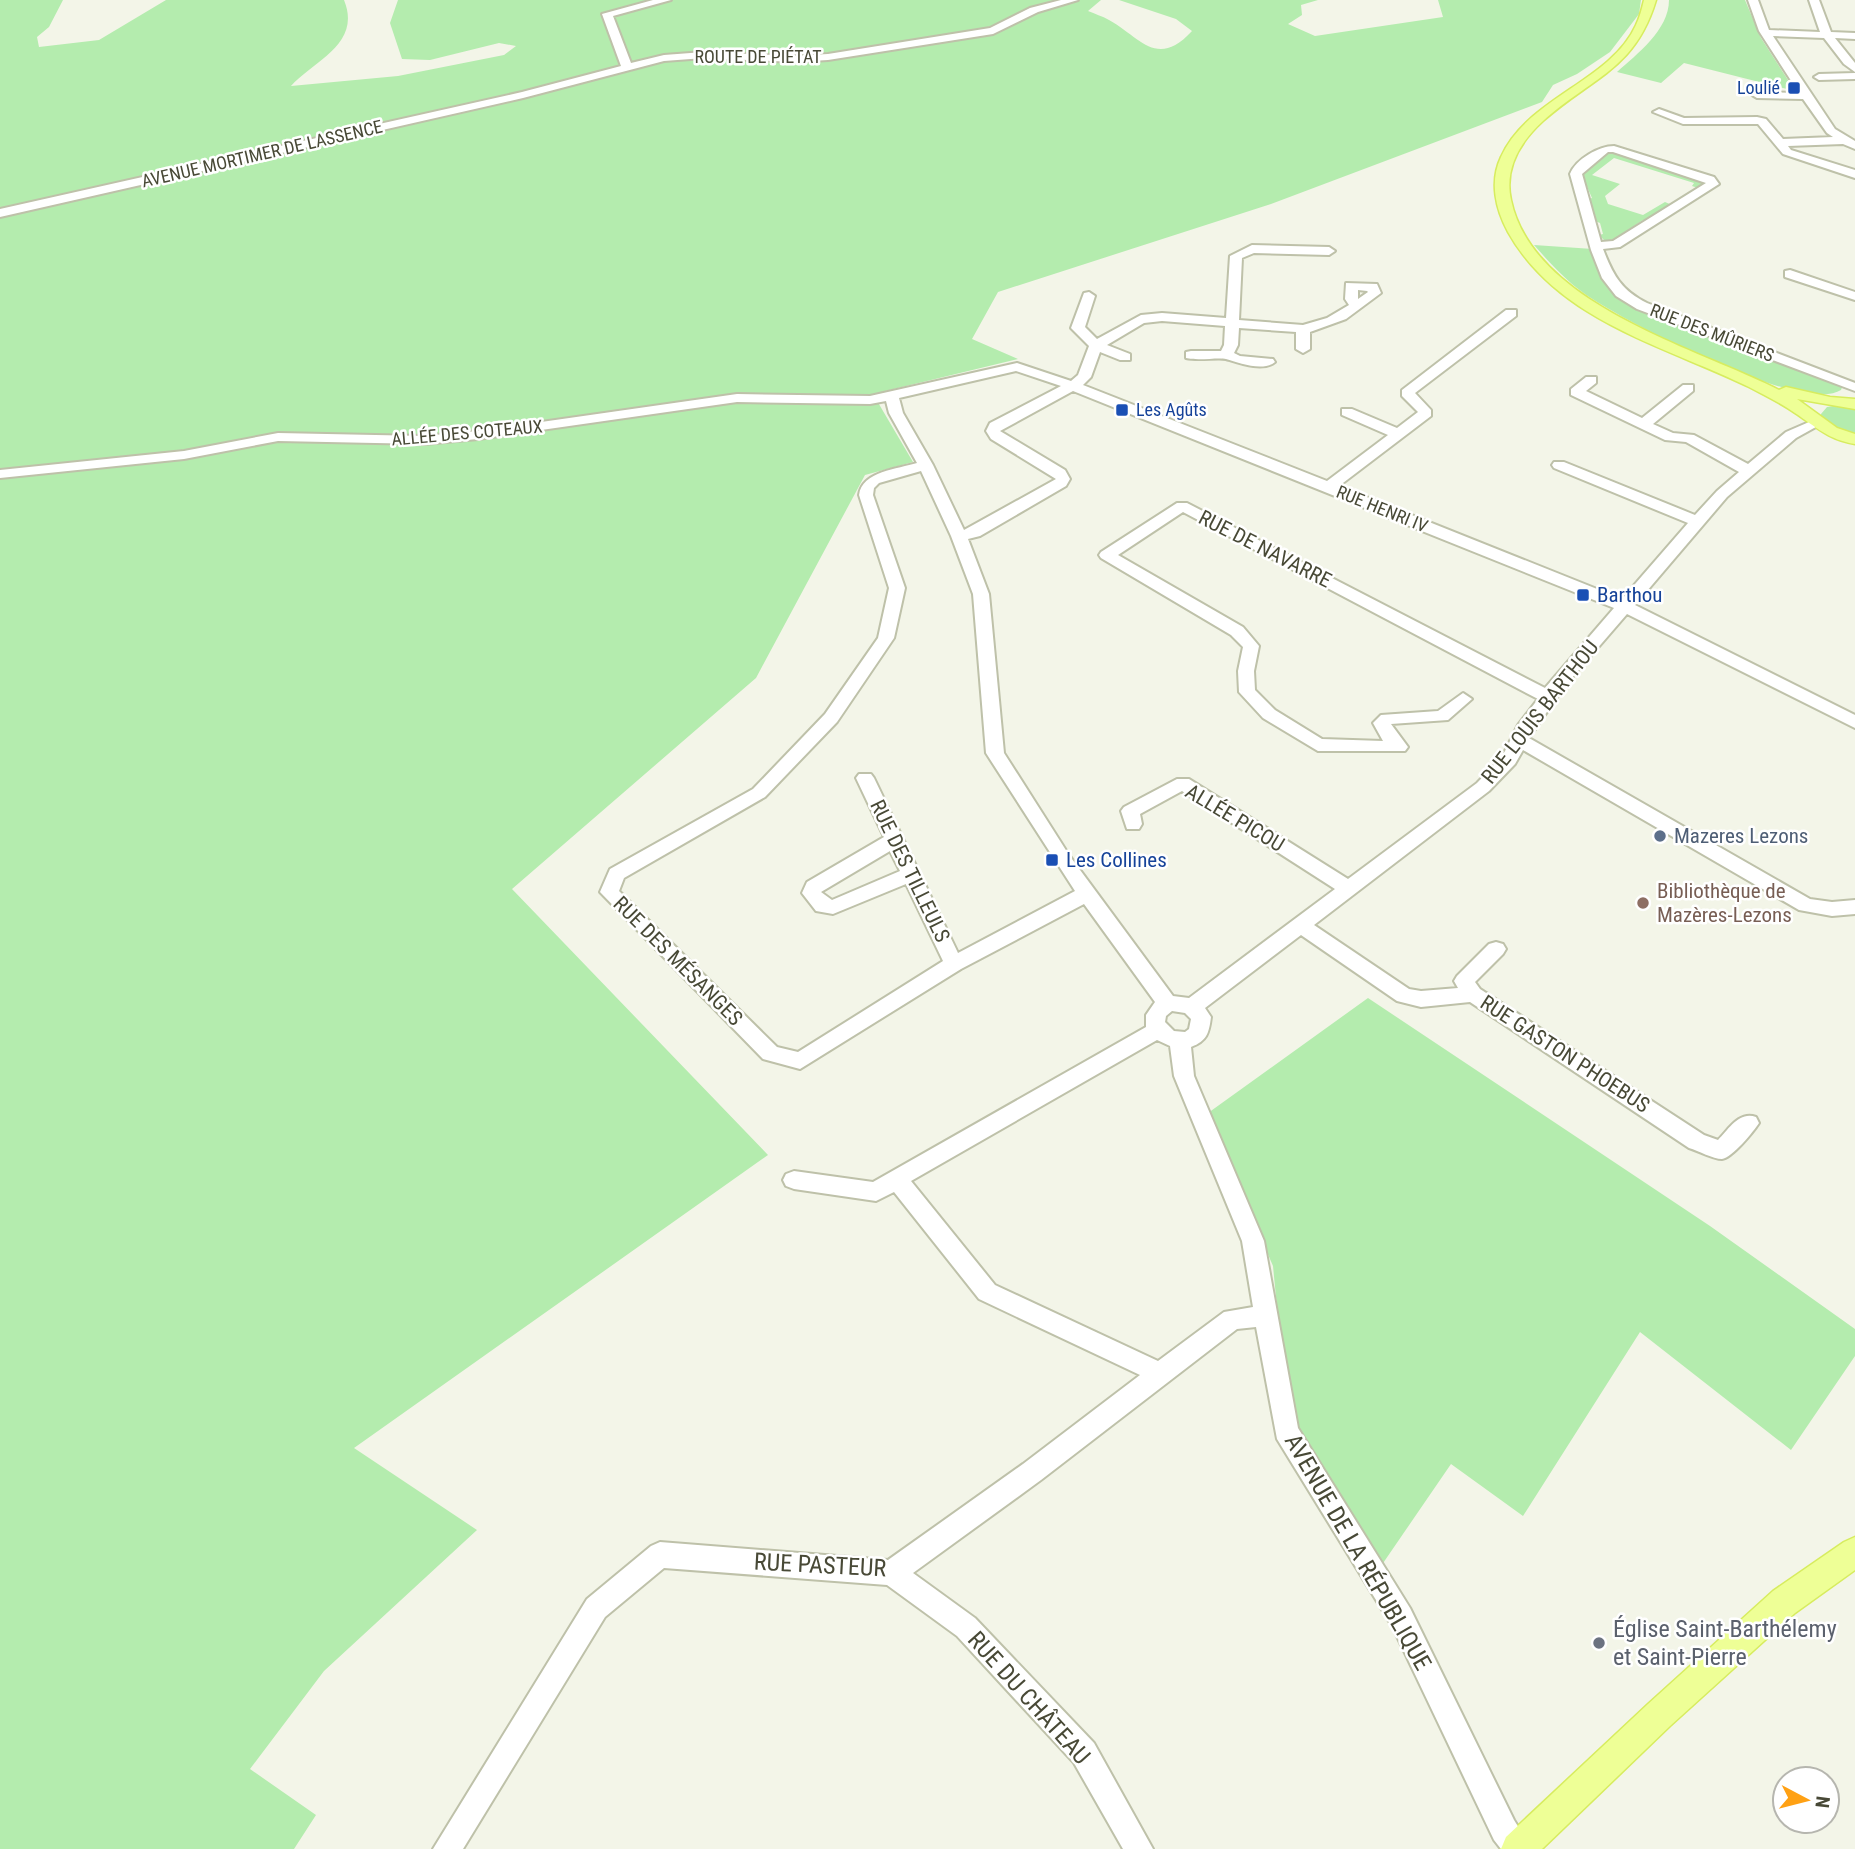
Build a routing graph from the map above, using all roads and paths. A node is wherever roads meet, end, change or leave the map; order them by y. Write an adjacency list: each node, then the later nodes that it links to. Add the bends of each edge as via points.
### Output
1 (666, 0): 9 (street, via 607,14)
2 (1073, 0): 9 (street, ROUTE DE PIÉTAT, via 1034,10 993,31 828,57 704,55)
3 (1650, 0): 37 (main road, via 1633,41 1517,142 1504,167 1502,201 1517,237 1544,269 1593,307 1653,341)
4 (1753, 0): 6 (street)
5 (1814, 0): 7 (street)
6 (1766, 33): 7 (street); 15 (street)
7 (1826, 35): 8 (street); 10 (street)
8 (1855, 36)
9 (627, 67): 13 (street, ROUTE DE PIÉTAT)
10 (1855, 69)
11 (1855, 76): 12 (street)
12 (1819, 77)
13 (523, 95): 20 (street, AVENUE MORTIMER DE LASSENCE)
14 (1757, 95): 15 (street)
15 (1806, 96): 18 (street, via 1831,131)
16 (1659, 112): 17 (street, via 1683,121 1762,121)
17 (1779, 143): 18 (street); 19 (street, via 1787,152)
18 (1850, 143)
19 (1855, 174)
20 (0, 213)
21 (1598, 246): 21 (street, RUE DES MÛRIERS, via 1576,174 1605,149 1712,182 1616,244); 39 (street, RUE DES MÛRIERS, via 1609,278 1628,299)
22 (1329, 251): 28 (street, via 1252,249 1236,256)
23 (1790, 274): 25 (street)
24 (1088, 296): 30 (street, via 1078,328)
25 (1855, 296)
26 (1356, 306): 29 (street, via 1320,327)
27 (1511, 313): 48 (street, via 1407,393 1426,413)
28 (1231, 324): 29 (street); 30 (street, via 1141,319); 32 (street)
29 (1303, 328): 31 (street)
30 (1096, 345): 34 (street); 38 (street, via 1084,377)
31 (1303, 349)
32 (1226, 354): 33 (street); 35 (street, via 1237,360)
33 (1191, 355)
34 (1125, 357)
35 (1268, 362)
36 (1591, 380): 47 (street, via 1576,392)
37 (1752, 383): 43 (main road); 46 (main road)
38 (1074, 385): 41 (street, RUE HENRI IV, via 1017,367); 56 (street, RUE HENRI IV); 58 (street, via 993,431 1060,473 1061,483 975,533)
39 (1855, 387): 42 (street); 43 (street)
40 (1688, 388): 47 (street)
41 (892, 396): 52 (street, via 896,413); 55 (street, ALLÉE DES COTEAUX, via 870,400 737,398 424,440 278,437 184,455)
42 (1855, 396)
43 (1833, 402): 44 (main road); 46 (main road, via 1816,407)
44 (1855, 404)
45 (1347, 412): 48 (street)
46 (1814, 420): 49 (street, RUE LOUIS BARTHOU); 50 (main road)
47 (1644, 424): 54 (street, via 1670,437 1689,438)
48 (1399, 434): 56 (street)
49 (1791, 435): 50 (street); 54 (street, RUE LOUIS BARTHOU)
50 (1834, 435): 51 (main road)
51 (1855, 439)
52 (926, 465): 58 (street); 73 (street, RUE DES MÉSANGES, via 874,480 867,487 897,588 886,638 831,719 759,793 617,874 609,892 770,1053 800,1062)
53 (1559, 465): 57 (street)
54 (1749, 471): 57 (street, RUE LOUIS BARTHOU)
55 (0, 474)
56 (1328, 487): 59 (street, RUE HENRI IV)
57 (1699, 522): 59 (street, RUE LOUIS BARTHOU)
58 (959, 536): 69 (street, via 981,594 995,753)
59 (1626, 607): 60 (street, RUE LOUIS BARTHOU); 62 (street, RUE HENRI IV)
60 (1548, 697): 61 (street, RUE DE NAVARRE, via 1182,506 1107,555 1237,631 1251,646 1245,670 1247,692 1269,714 1318,746 1399,747 1385,732 1382,723 1387,719 1442,716); 63 (street, RUE LOUIS BARTHOU)
61 (1463, 699)
62 (1855, 722)
63 (1520, 741): 68 (street, RUE LOUIS BARTHOU, via 1483,787); 70 (street, via 1806,905)
64 (865, 778): 66 (street, RUE DES TILLEULS)
65 (1133, 824): 68 (street, ALLÉE PICOU, via 1130,811 1183,783)
66 (894, 840): 67 (street, RUE DES TILLEULS); 67 (street, via 811,893 823,906 833,907)
67 (910, 875): 73 (street, RUE DES TILLEULS)
68 (1350, 889): 71 (street, RUE LOUIS BARTHOU)
69 (1086, 894): 73 (street, RUE DES MÉSANGES); 75 (street)
70 (1855, 907)
71 (1300, 925): 74 (street, RUE GASTON PHOEBUS, via 1404,996 1434,999); 76 (street, RUE LOUIS BARTHOU)
72 (1496, 949): 74 (street, via 1464,981)
73 (954, 964)
74 (1473, 994): 79 (street, RUE GASTON PHOEBUS, via 1697,1142 1722,1150)
75 (1168, 1004): 76 (street); 77 (street, via 1157,1012)
76 (1192, 1007): 78 (street, via 1201,1017 1202,1028 1194,1037)
77 (1158, 1030): 78 (street); 81 (street)
78 (1180, 1041): 82 (street, AVENUE DE LA RÉPUBLIQUE, via 1184,1076 1253,1241)
79 (1748, 1123)
80 (793, 1180): 81 (street, via 876,1192)
81 (896, 1180): 83 (street, via 987,1292)
82 (1265, 1316): 83 (street, RUE PASTEUR, via 1233,1319); 88 (street, AVENUE DE LA RÉPUBLIQUE, via 1286,1431 1401,1617 1504,1830)
83 (1161, 1374): 85 (street, RUE PASTEUR)
84 (1855, 1552): 88 (main road, via 1784,1602)
85 (891, 1573): 86 (street, RUE PASTEUR, via 660,1555 596,1608); 87 (street, RUE DU CHÂTEAU, via 966,1627 1084,1753)
86 (447, 1849)
87 (1139, 1849)
88 (1518, 1849)

